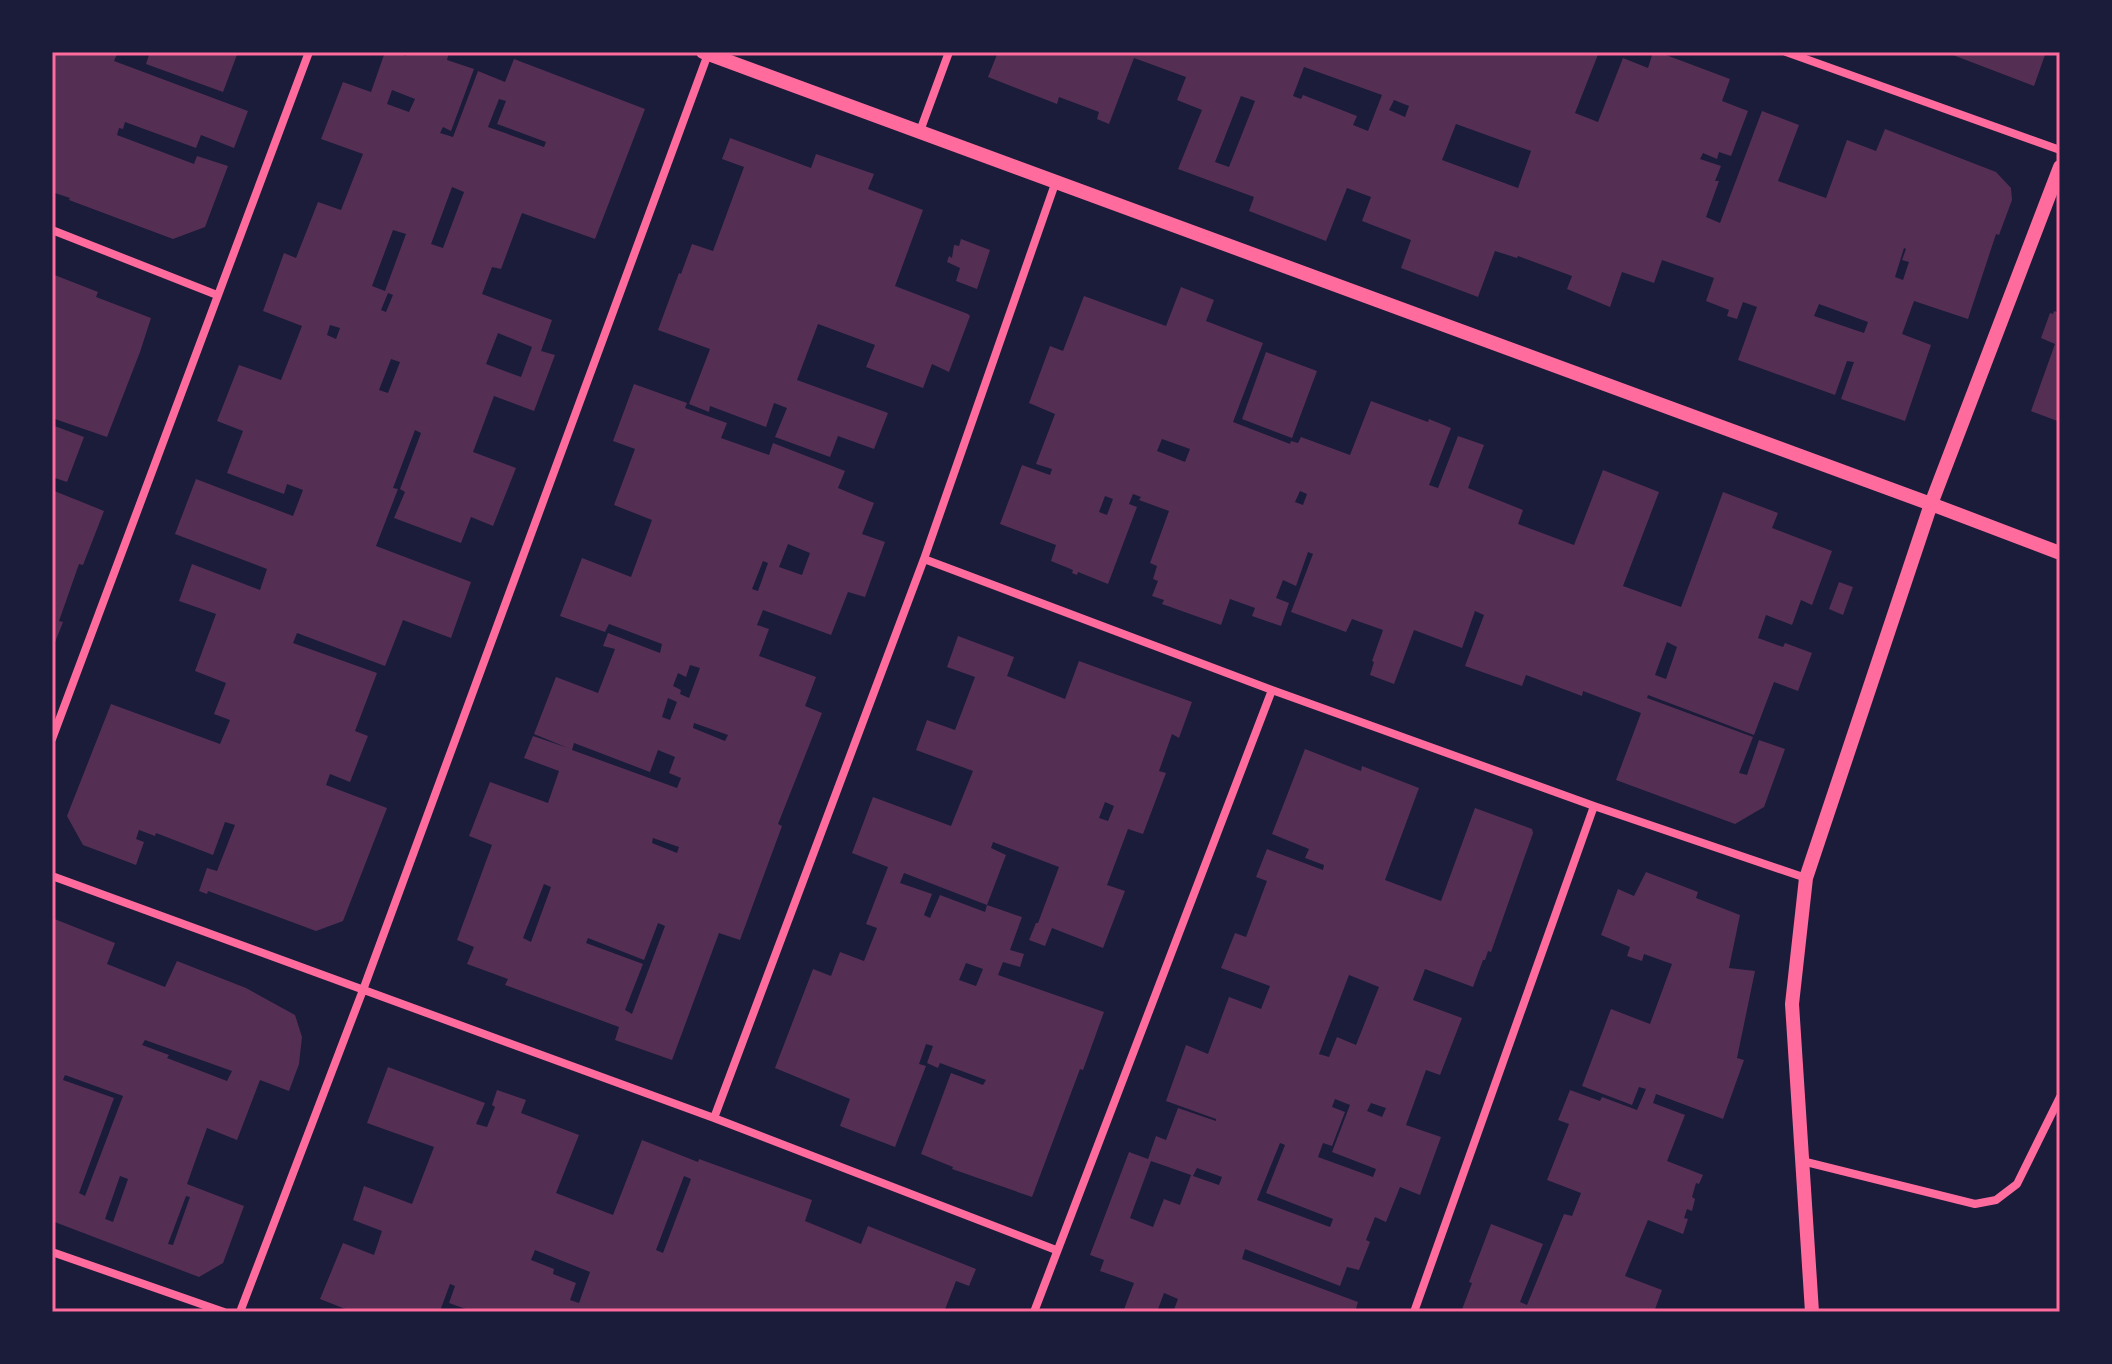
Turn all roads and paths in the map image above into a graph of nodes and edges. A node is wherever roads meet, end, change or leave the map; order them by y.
1 (309, 52) edge
2 (949, 52) edge
3 (1786, 52) edge
4 (706, 53) edge
5 (920, 131) junction
6 (2060, 150) edge
7 (2060, 167) edge
8 (1056, 181) junction
9 (52, 230) edge
10 (217, 295) junction
11 (1931, 504) junction
12 (2060, 553) edge
13 (924, 559) junction
14 (1272, 690) junction
15 (52, 739) edge
16 (1594, 806) junction
17 (52, 876) edge
18 (1806, 878) junction
19 (363, 990) junction
20 (2060, 1097) edge
21 (714, 1118) junction
22 (1802, 1161) junction
23 (1056, 1250) junction
24 (52, 1252) edge
25 (224, 1312) edge
26 (240, 1312) edge
27 (1034, 1312) edge
28 (1414, 1312) edge
29 (1812, 1312) edge

1 - 10 street
2 - 5 street
3 - 6 street
4 - 5 street
4 - 19 street
5 - 8 street
7 - 11 street
8 - 11 street
8 - 13 street
9 - 10 street
10 - 15 street
11 - 12 street
11 - 18 street
13 - 14 street
13 - 21 street
14 - 16 street
14 - 23 street
16 - 18 street
16 - 28 street
17 - 19 street
18 - 22 street
19 - 21 street
19 - 26 street
20 - 22 street
21 - 23 street
22 - 29 street
23 - 27 street
24 - 25 street

